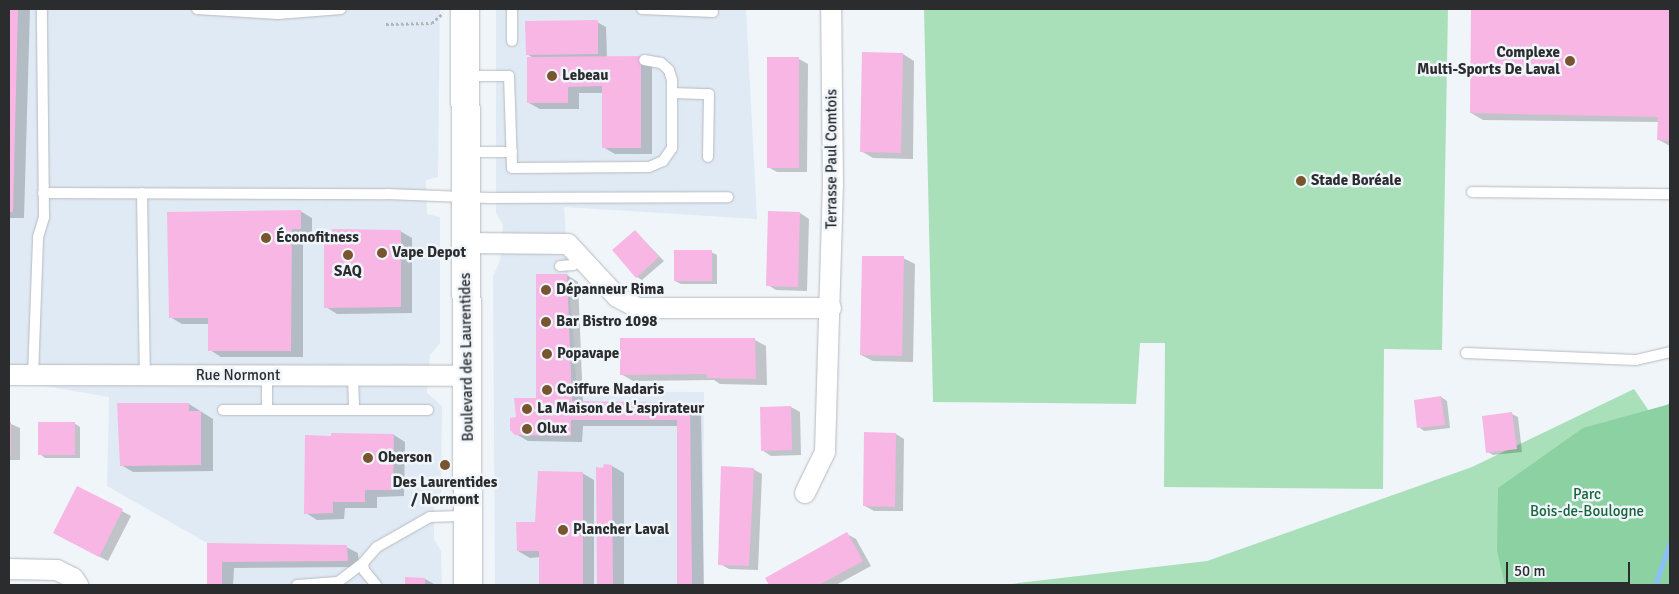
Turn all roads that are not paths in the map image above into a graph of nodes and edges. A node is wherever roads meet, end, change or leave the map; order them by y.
1 (42, 9) edge
2 (197, 9) edge
3 (341, 9) edge
4 (512, 9) edge
5 (642, 9) edge
6 (831, 9) edge
7 (454, 11) edge
8 (713, 12) dead end
9 (512, 41) dead end
10 (644, 60) dead end
11 (466, 76) junction
12 (673, 93) junction
13 (466, 152) junction
14 (512, 152) junction
15 (708, 157) dead end
16 (1472, 192) dead end
17 (43, 193) junction
18 (142, 193) junction
19 (1670, 194) edge
20 (466, 197) junction
21 (728, 197) dead end
22 (466, 243) junction
23 (583, 257) junction
24 (560, 266) dead end
25 (831, 308) junction
26 (1670, 352) edge
27 (1466, 353) dead end
28 (9, 376) edge
29 (33, 376) junction
30 (145, 376) junction
31 (267, 376) junction
32 (353, 376) junction
33 (468, 376) junction
34 (223, 410) dead end
35 (267, 410) junction
36 (354, 410) junction
37 (428, 410) dead end
38 (805, 492) dead end
39 (468, 516) junction
40 (363, 563) junction
41 (9, 569) edge
42 (78, 585) edge
43 (297, 585) edge
44 (376, 585) edge
45 (468, 585) edge

1 - 17 lane
2 - 3 lane
4 - 9 lane
5 - 8 lane
6 - 25 street, Terrasse Paul Comtois
7 - 11 main road, Boulevard des Laurentides
10 - 12 lane
11 - 13 main road, Boulevard des Laurentides
11 - 14 lane
12 - 14 lane
12 - 15 lane
13 - 14 lane
13 - 20 main road, Boulevard des Laurentides
16 - 19 lane
17 - 18 lane
17 - 29 lane
18 - 20 lane
18 - 30 lane
20 - 21 lane
20 - 22 main road, Boulevard des Laurentides
22 - 23 street
22 - 33 main road, Boulevard des Laurentides
23 - 24 lane
23 - 25 street
25 - 38 street, Terrasse Paul Comtois
26 - 27 lane
28 - 29 street, Rue Normont
29 - 30 street, Rue Normont
30 - 31 street, Rue Normont
31 - 32 street, Rue Normont
31 - 35 lane
32 - 33 street, Rue Normont
32 - 36 lane
33 - 39 main road, Boulevard des Laurentides
34 - 35 lane
35 - 36 lane
36 - 37 lane
39 - 40 lane
39 - 45 main road, Boulevard des Laurentides
40 - 43 lane
40 - 44 lane
41 - 42 street

